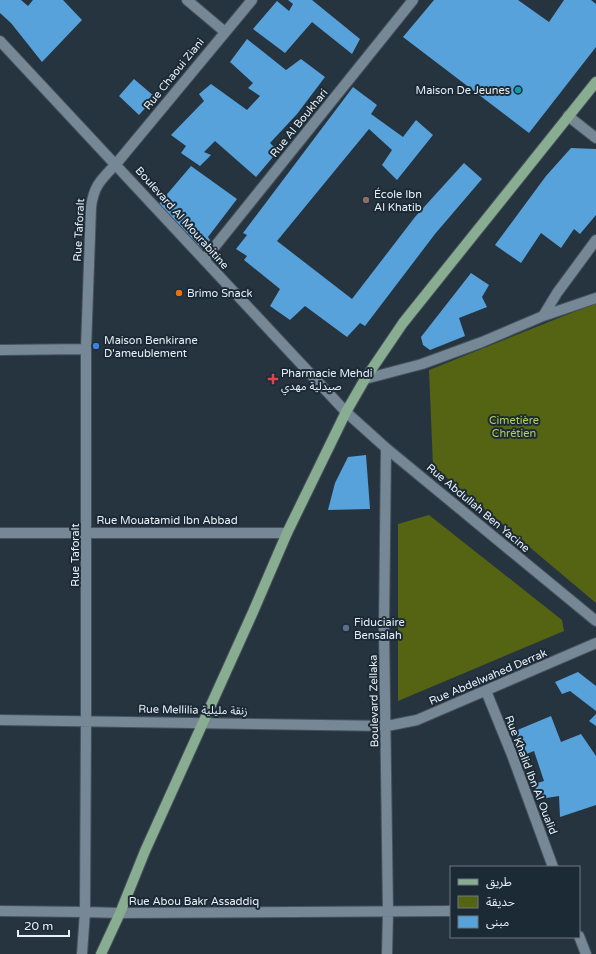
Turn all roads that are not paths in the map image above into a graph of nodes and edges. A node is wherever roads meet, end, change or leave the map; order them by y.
1 (187, 0) edge
2 (252, 0) edge
3 (413, 0) edge
4 (225, 32) junction
5 (0, 41) edge
6 (596, 82) edge
7 (568, 116) junction
8 (596, 138) edge
9 (116, 164) junction
10 (596, 240) edge
11 (204, 260) junction
12 (596, 298) edge
13 (543, 316) junction
14 (86, 349) junction
15 (0, 350) edge
16 (365, 379) junction
17 (346, 412) junction
18 (386, 448) junction
19 (87, 532) junction
20 (0, 533) edge
21 (287, 533) junction
22 (596, 621) edge
23 (596, 643) edge
24 (486, 691) junction
25 (0, 720) edge
26 (86, 721) junction
27 (202, 722) junction
28 (387, 726) junction
29 (553, 866) edge
30 (0, 911) edge
31 (450, 911) edge
32 (85, 912) junction
33 (388, 912) junction
34 (120, 914) junction
35 (580, 938) edge
36 (82, 954) edge
37 (101, 954) edge
38 (387, 954) edge
39 (586, 954) edge

1 - 4 street
2 - 4 street, Rue Chaoui Ziani
3 - 11 street, Rue Al Boukhari
4 - 9 street, Rue Chaoui Ziani
5 - 9 street, Boulevard Al Mourabitine
6 - 7 main road
7 - 8 street
7 - 16 main road
9 - 11 street, Boulevard Al Mourabitine
9 - 14 street, Rue Taforalt
10 - 13 street
11 - 17 street, Boulevard Al Mourabitine
12 - 13 street
13 - 16 street
14 - 15 street
14 - 19 street, Rue Taforalt
16 - 17 main road
17 - 18 street, Rue Abdullah Ben Yacine
17 - 21 main road
18 - 22 street, Rue Abdullah Ben Yacine
18 - 28 street, Boulevard Zellaka
19 - 20 street, Rue Mouatamid Ibn Abbad
19 - 21 street, Rue Mouatamid Ibn Abbad
19 - 26 street, Rue Taforalt
21 - 27 main road
23 - 24 street, Rue Abdelwahed Derrak
24 - 28 street, Rue Abdelwahed Derrak
24 - 29 street, Rue Khalid Ibn Al Oualid
25 - 26 street, Rue Mellilia زنقة مليلية
26 - 27 street, Rue Mellilia زنقة مليلية
26 - 32 street, Rue Taforalt
27 - 28 street, Rue Mellilia زنقة مليلية
27 - 34 main road
28 - 33 street, Boulevard Zellaka
30 - 32 street, Rue Abou Bakr Assaddiq
31 - 33 street, Rue Abou Bakr Assaddiq
32 - 34 street, Rue Abou Bakr Assaddiq
32 - 36 street, Rue Taforalt
33 - 34 street, Rue Abou Bakr Assaddiq
33 - 38 street, Boulevard Zellaka
34 - 37 main road
35 - 39 street

